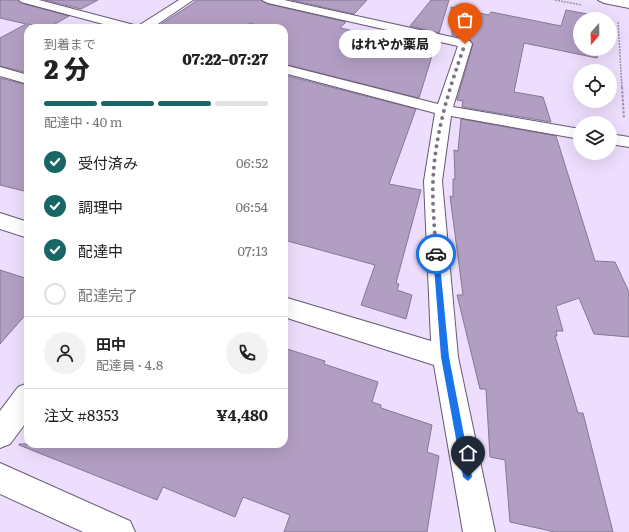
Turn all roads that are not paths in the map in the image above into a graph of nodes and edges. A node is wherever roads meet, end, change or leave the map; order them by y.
1 (25, 0) edge
2 (186, 0) edge
3 (268, 0) edge
4 (604, 0) edge
5 (629, 4) edge
6 (118, 24) edge
7 (149, 24) edge
8 (288, 70) edge
9 (0, 71) edge
10 (24, 79) edge
11 (444, 110) junction
12 (573, 133) edge
13 (0, 221) edge
14 (24, 229) edge
15 (288, 309) edge
16 (445, 357) junction
17 (24, 402) edge
18 (0, 434) edge
19 (0, 478) edge
20 (119, 532) edge
21 (479, 532) edge

1 - 6 street
2 - 7 street
3 - 11 street
4 - 5 street
8 - 11 street
9 - 10 street
11 - 12 street
11 - 16 street
13 - 14 street
15 - 16 street
16 - 21 street
17 - 18 street
19 - 20 street

